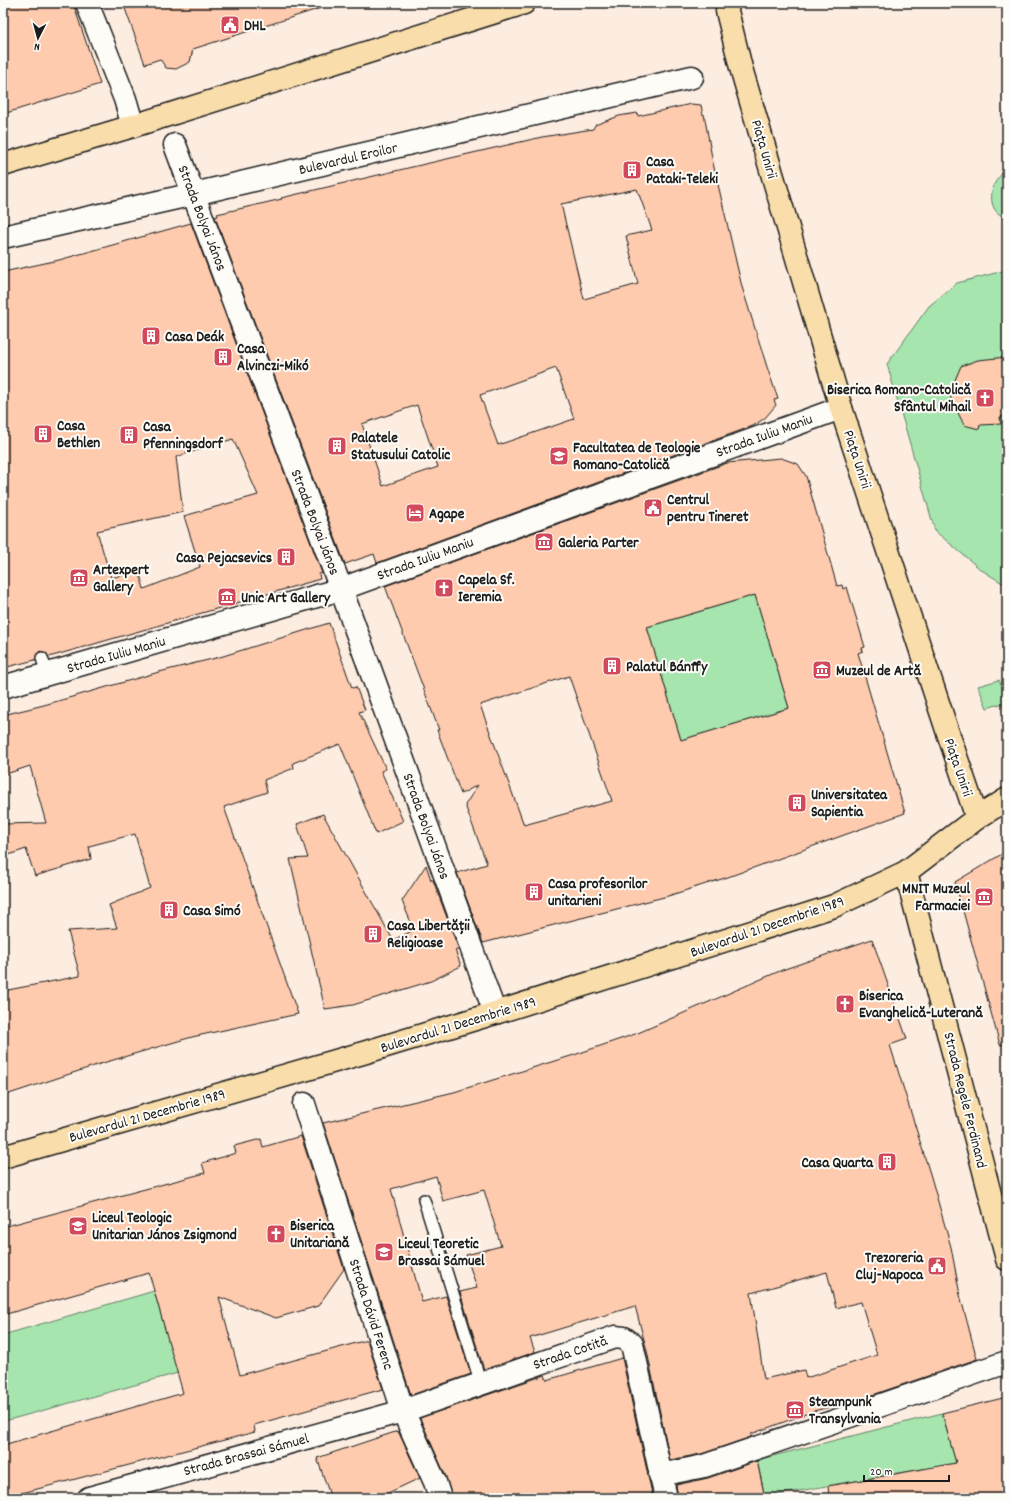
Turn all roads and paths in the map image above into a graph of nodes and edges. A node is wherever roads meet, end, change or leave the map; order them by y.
1 (87, 3) edge
2 (524, 3) edge
3 (728, 3) edge
4 (692, 76) dead end
5 (133, 126) junction
6 (175, 145) dead end
7 (3, 165) edge
8 (194, 194) junction
9 (3, 237) edge
10 (841, 408) junction
11 (341, 589) junction
12 (3, 687) edge
13 (1007, 799) edge
14 (977, 818) junction
15 (906, 872) junction
16 (495, 1013) junction
17 (304, 1104) dead end
18 (3, 1157) edge
19 (424, 1200) dead end
20 (1007, 1259) edge
21 (1007, 1362) edge
22 (481, 1384) junction
23 (403, 1411) junction
24 (660, 1475) junction
25 (89, 1498) edge
26 (440, 1498) edge
27 (666, 1498) edge

1 - 5 street
2 - 5 main road
3 - 10 main road, Piața Unirii
4 - 8 street, Bulevardul Eroilor
5 - 7 main road
6 - 8 street, Strada Bolyai János
8 - 9 street, Bulevardul Eroilor
8 - 11 street, Strada Bolyai János
10 - 11 street, Strada Iuliu Maniu
10 - 14 main road, Piața Unirii
11 - 12 street, Strada Iuliu Maniu
11 - 16 street, Strada Bolyai János
13 - 14 main road, Piața Unirii
14 - 15 main road, Piața Unirii
15 - 16 main road, Bulevardul 21 Decembrie 1989
15 - 20 main road, Strada Regele Ferdinand
16 - 18 main road, Bulevardul 21 Decembrie 1989
17 - 23 street, Strada Dávid Ferenc
19 - 22 lane
21 - 24 street
22 - 23 street, Strada Cotită
22 - 24 street, Strada Cotită
23 - 25 street, Strada Brassai Sámuel
23 - 26 street, Strada Dávid Ferenc
24 - 27 street, Strada Cotită

